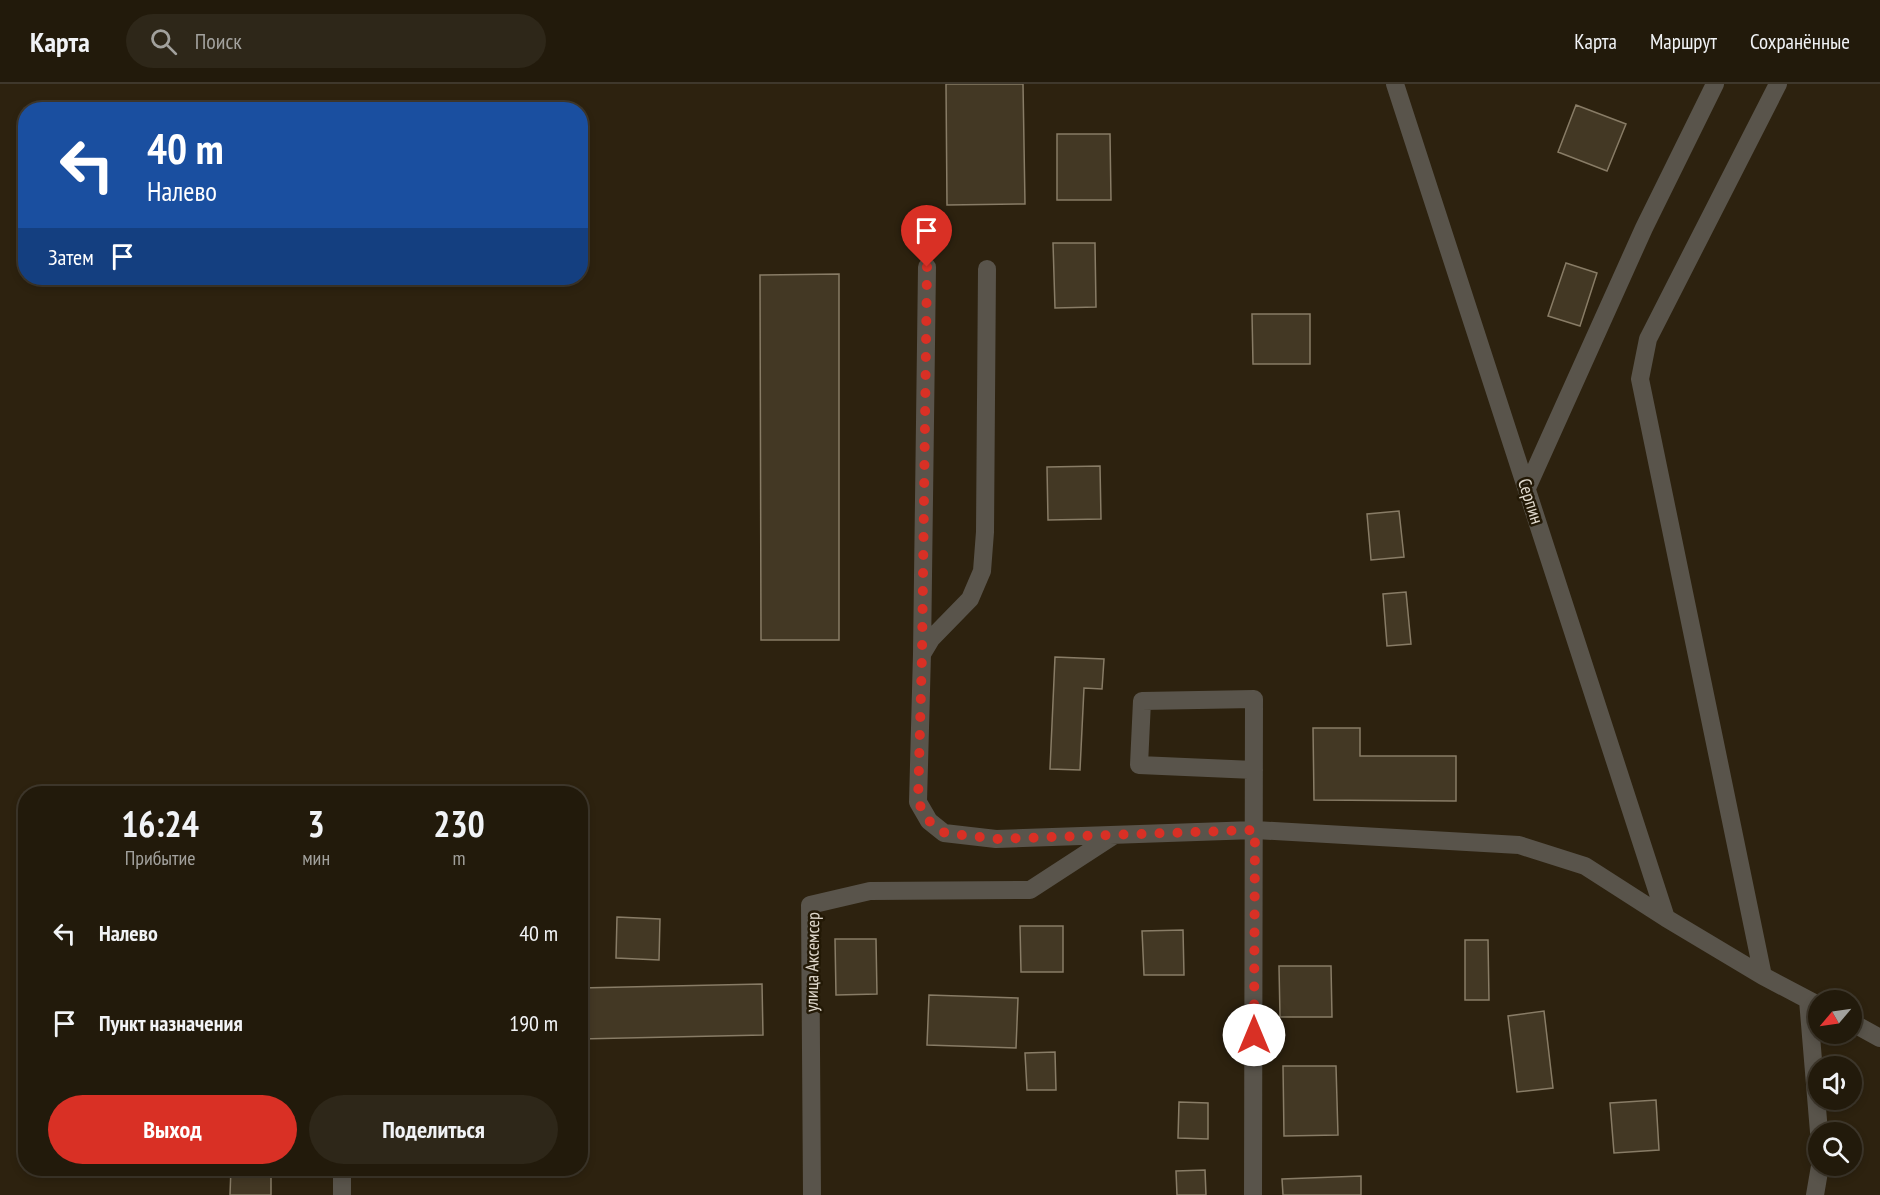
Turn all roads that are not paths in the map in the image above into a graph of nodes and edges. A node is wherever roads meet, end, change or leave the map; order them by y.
1 (1395, 84) edge
2 (1715, 84) edge
3 (1778, 84) edge
4 (927, 267) dead end
5 (987, 269) dead end
6 (1527, 488) junction
7 (922, 654) junction
8 (1254, 770) junction
9 (1255, 830) junction
10 (1115, 835) junction
11 (1666, 918) junction
12 (1763, 976) junction
13 (1808, 999) edge
14 (1862, 1028) edge
15 (1880, 1038) edge
16 (1815, 1044) edge
17 (1819, 1122) edge
18 (342, 1176) edge
19 (1818, 1176) edge
20 (342, 1195) edge
21 (812, 1195) edge
22 (1253, 1195) edge
23 (1815, 1195) edge

1 - 6 street, Серпин
2 - 6 street
3 - 12 street
4 - 7 street
5 - 7 street
6 - 11 street, Серпин
7 - 10 street
8 - 8 street
8 - 9 street
9 - 10 street
9 - 11 street
9 - 22 street
10 - 21 street, улица Аксемсер
11 - 12 street
12 - 13 street
14 - 15 street
16 - 17 street
18 - 20 street
19 - 23 street

